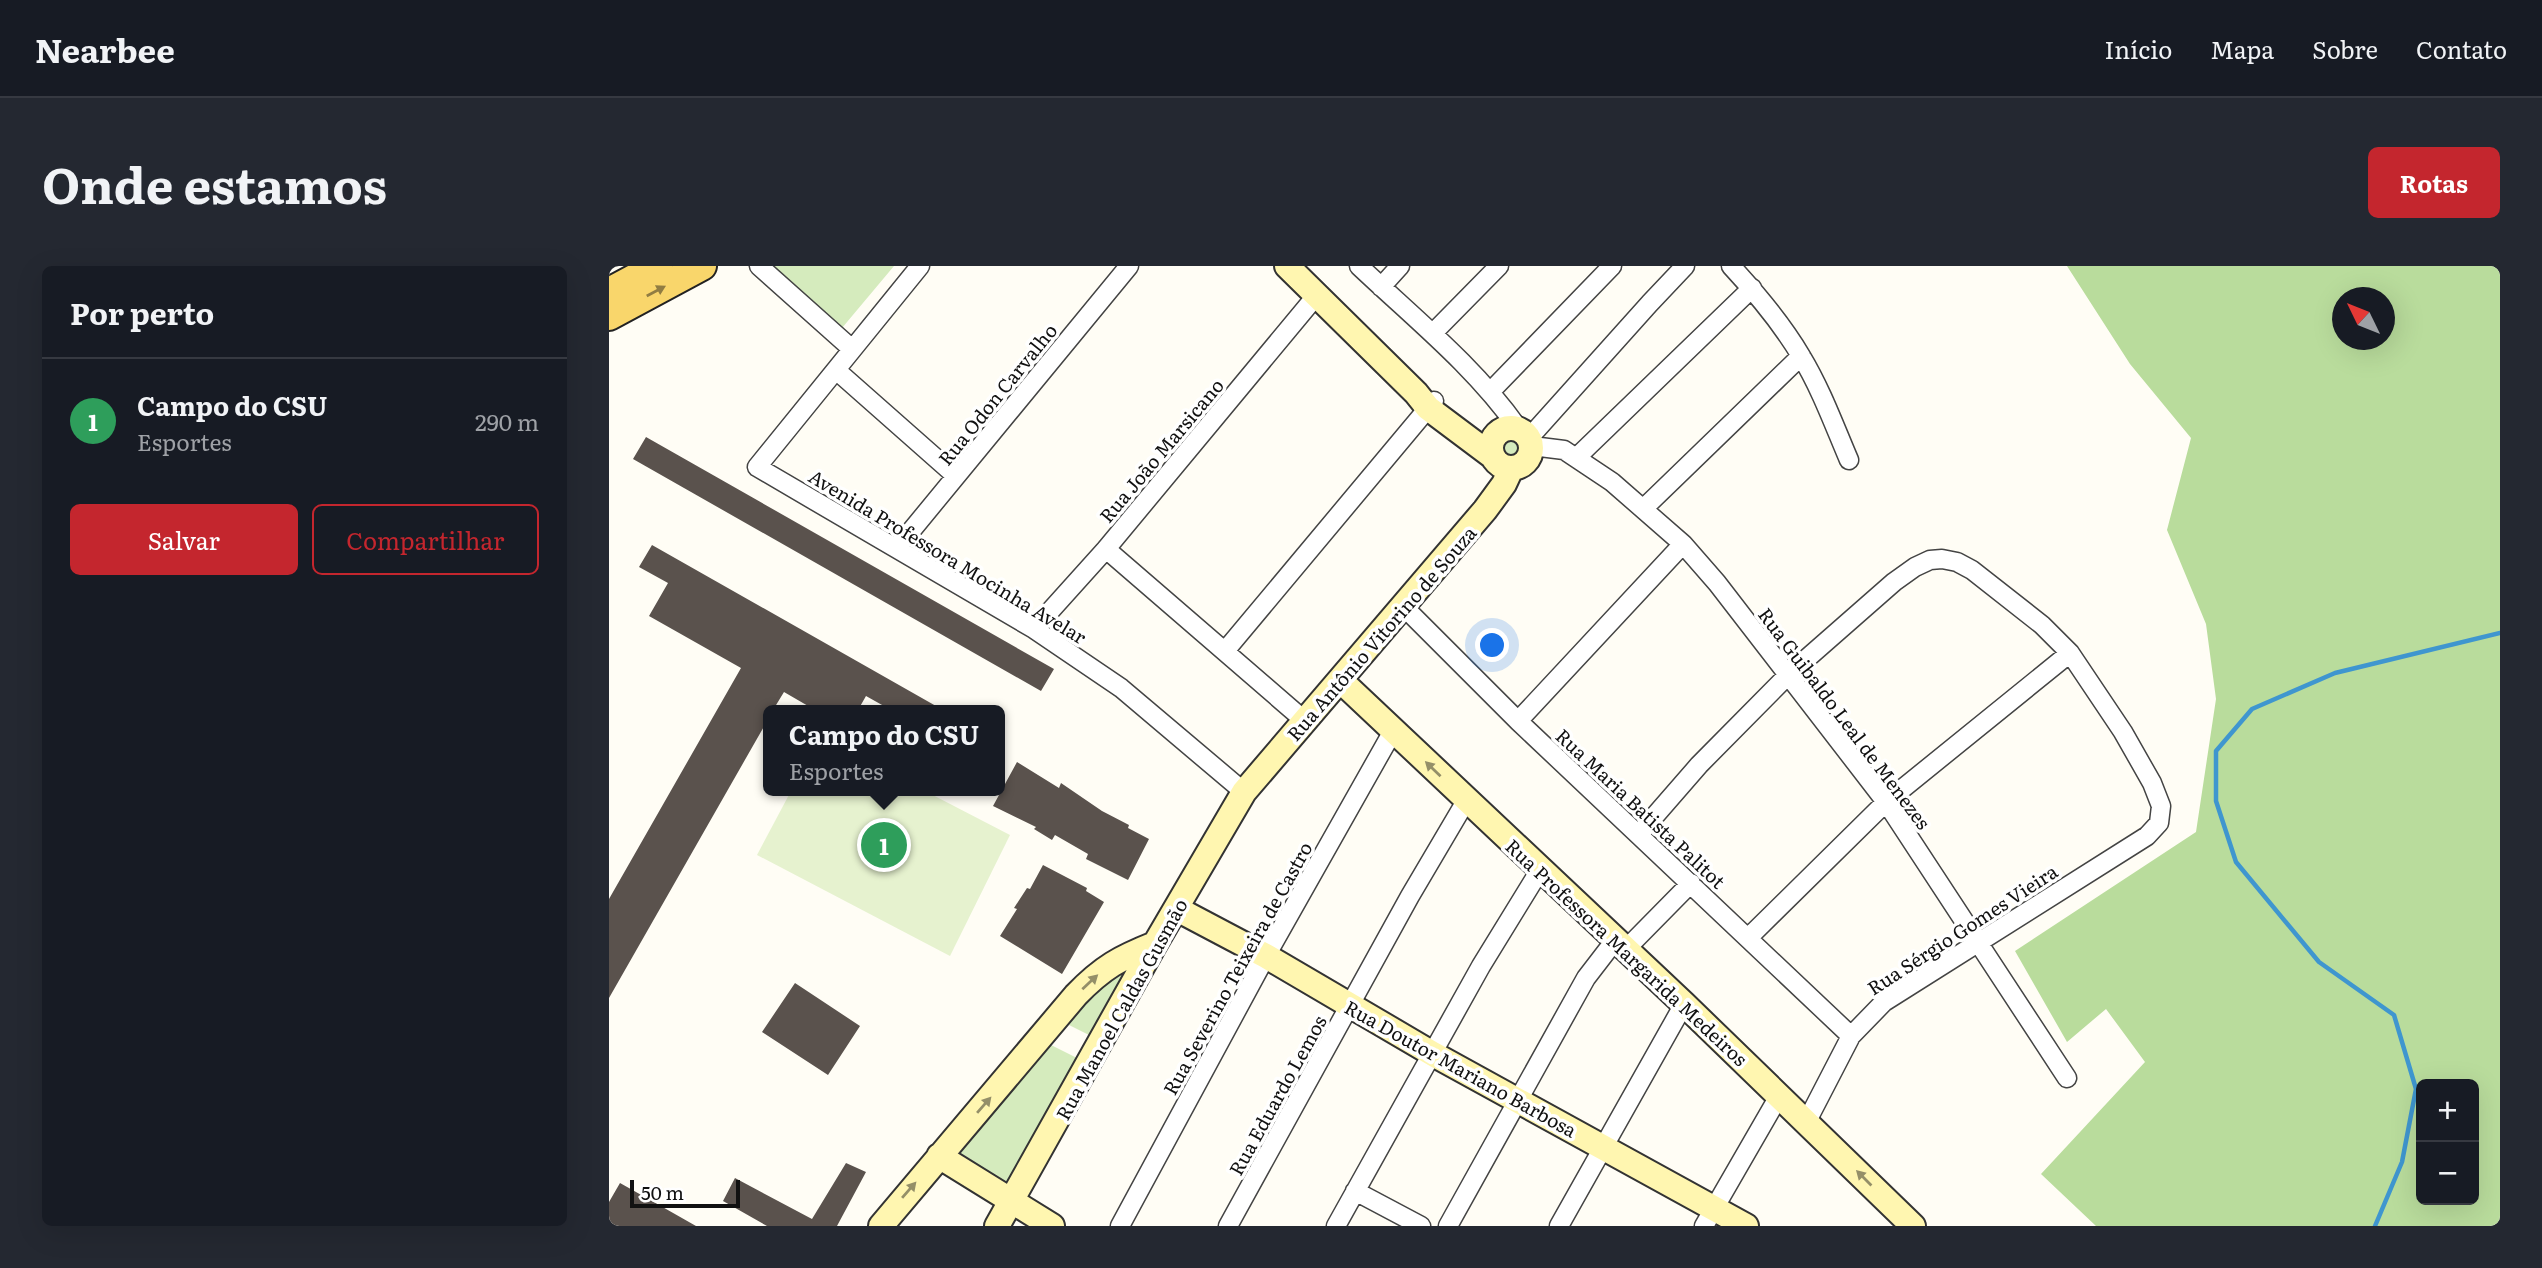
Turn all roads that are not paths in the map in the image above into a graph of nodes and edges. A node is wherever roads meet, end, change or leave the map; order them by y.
1 (658, 266) edge
2 (702, 266) edge
3 (759, 266) edge
4 (920, 266) edge
5 (1129, 266) edge
6 (1287, 266) edge
7 (1359, 266) edge
8 (1400, 266) edge
9 (1499, 266) edge
10 (1612, 266) edge
11 (1685, 266) edge
12 (1731, 266) edge
13 (1381, 287) junction
14 (1752, 288) junction
15 (609, 292) edge
16 (1316, 296) junction
17 (609, 317) edge
18 (1433, 333) junction
19 (852, 349) junction
20 (1801, 356) junction
21 (836, 370) junction
22 (1491, 391) junction
23 (1426, 400) junction
24 (1520, 436) junction
25 (1577, 457) junction
26 (1849, 460) dead end
27 (1501, 463) junction
28 (956, 476) junction
29 (1644, 508) junction
30 (1683, 544) junction
31 (897, 548) junction
32 (1106, 549) junction
33 (1404, 607) junction
34 (1034, 629) junction
35 (1225, 651) junction
36 (2070, 653) junction
37 (1788, 675) junction
38 (1340, 680) junction
39 (1305, 721) junction
40 (1518, 721) junction
41 (1393, 731) junction
42 (1244, 792) junction
43 (1466, 801) junction
44 (1886, 802) junction
45 (1639, 834) junction
46 (1540, 870) junction
47 (1691, 883) junction
48 (1177, 909) junction
49 (1748, 938) junction
50 (1979, 942) junction
51 (1155, 944) junction
52 (1621, 944) junction
53 (1266, 956) junction
54 (1684, 1004) junction
55 (1350, 1007) junction
56 (1851, 1036) junction
57 (1433, 1054) junction
58 (2067, 1078) dead end
59 (1779, 1096) junction
60 (1519, 1102) junction
61 (1807, 1121) junction
62 (1604, 1148) junction
63 (939, 1156) junction
64 (1355, 1191) junction
65 (1011, 1202) junction
66 (1709, 1217) edge
67 (881, 1226) edge
68 (997, 1226) edge
69 (1052, 1226) edge
70 (1120, 1226) edge
71 (1228, 1226) edge
72 (1336, 1226) edge
73 (1421, 1226) edge
74 (1448, 1226) edge
75 (1559, 1226) edge
76 (1746, 1226) edge
77 (1913, 1226) edge

1 - 15 main road
17 -> 2 main road
3 - 19 street
4 - 19 street
5 - 28 street, Rua Odon Carvalho
6 - 16 main road
7 - 13 street
8 - 13 street
9 - 18 street
10 - 22 street
11 - 24 street
12 - 14 street
13 - 18 street
14 - 20 street
14 - 25 street
16 - 23 main road
16 - 32 street, Rua João Marsicano
18 - 22 street
19 - 21 street
20 - 26 street
20 - 29 street
21 - 28 street
21 - 31 street, Avenida Professora Mocinha Avelar
22 - 24 street
23 - 24 main road
23 - 27 main road
23 - 35 street
24 - 25 street, Rua Guibaldo Leal de Menezes
24 - 27 main road
24 - 27 main road
25 - 29 street, Rua Guibaldo Leal de Menezes
27 - 33 main road, Rua Antônio Vitorino de Souza
28 - 31 street, Rua Odon Carvalho
29 - 30 street, Rua Guibaldo Leal de Menezes
30 - 37 street, Rua Guibaldo Leal de Menezes
30 - 40 street
31 - 34 street, Avenida Professora Mocinha Avelar
32 - 34 street, Rua João Marsicano
32 - 35 street
33 - 38 main road, Rua Antônio Vitorino de Souza
33 - 40 street, Rua Maria Batista Palitot
34 - 42 street, Avenida Professora Mocinha Avelar
35 - 39 street
36 - 37 street
36 - 44 street
36 - 50 street, Rua Sérgio Gomes Vieira
37 - 44 street, Rua Guibaldo Leal de Menezes
37 - 45 street
38 - 39 main road, Rua Antônio Vitorino de Souza
38 - 41 main road, Rua Professora Margarida Medeiros
39 - 42 main road, Rua Antônio Vitorino de Souza
40 - 45 street, Rua Maria Batista Palitot
43 -> 41 main road, Rua Professora Margarida Medeiros
41 - 53 street, Rua Severino Teixeira de Castro
42 - 48 main road, Rua Manoel Caldas Gusmão
43 - 46 main road, Rua Professora Margarida Medeiros
43 - 55 street, Rua Eduardo Lemos
44 - 49 street
44 - 50 street, Rua Guibaldo Leal de Menezes
45 - 47 street, Rua Maria Batista Palitot
46 - 52 main road, Rua Professora Margarida Medeiros
46 - 57 street
47 - 49 street, Rua Maria Batista Palitot
47 - 52 street
48 - 51 main road, Rua Manoel Caldas Gusmão
48 - 53 main road, Rua Doutor Mariano Barbosa
49 - 56 street, Rua Maria Batista Palitot
50 - 56 street, Rua Sérgio Gomes Vieira
50 - 58 street, Rua Guibaldo Leal de Menezes
63 -> 51 main road
51 - 65 main road, Rua Manoel Caldas Gusmão
52 - 54 main road, Rua Professora Margarida Medeiros
52 - 60 street
53 - 55 main road, Rua Doutor Mariano Barbosa
53 - 70 street, Rua Severino Teixeira de Castro
54 - 59 main road, Rua Professora Margarida Medeiros
54 - 62 street
55 - 57 main road, Rua Doutor Mariano Barbosa
55 - 71 street, Rua Eduardo Lemos
56 - 61 street, Rua Sérgio Gomes Vieira
57 - 60 main road, Rua Doutor Mariano Barbosa
57 - 64 street
59 - 61 main road, Rua Professora Margarida Medeiros
59 - 66 street
60 - 62 main road, Rua Doutor Mariano Barbosa
60 - 74 street
77 -> 61 main road, Rua Professora Margarida Medeiros
62 - 66 main road, Rua Doutor Mariano Barbosa
62 - 75 street
63 - 65 main road
67 -> 63 main road
64 - 72 street
64 - 73 street
65 - 68 main road, Rua Manoel Caldas Gusmão
65 - 69 main road
66 - 76 main road, Rua Doutor Mariano Barbosa

